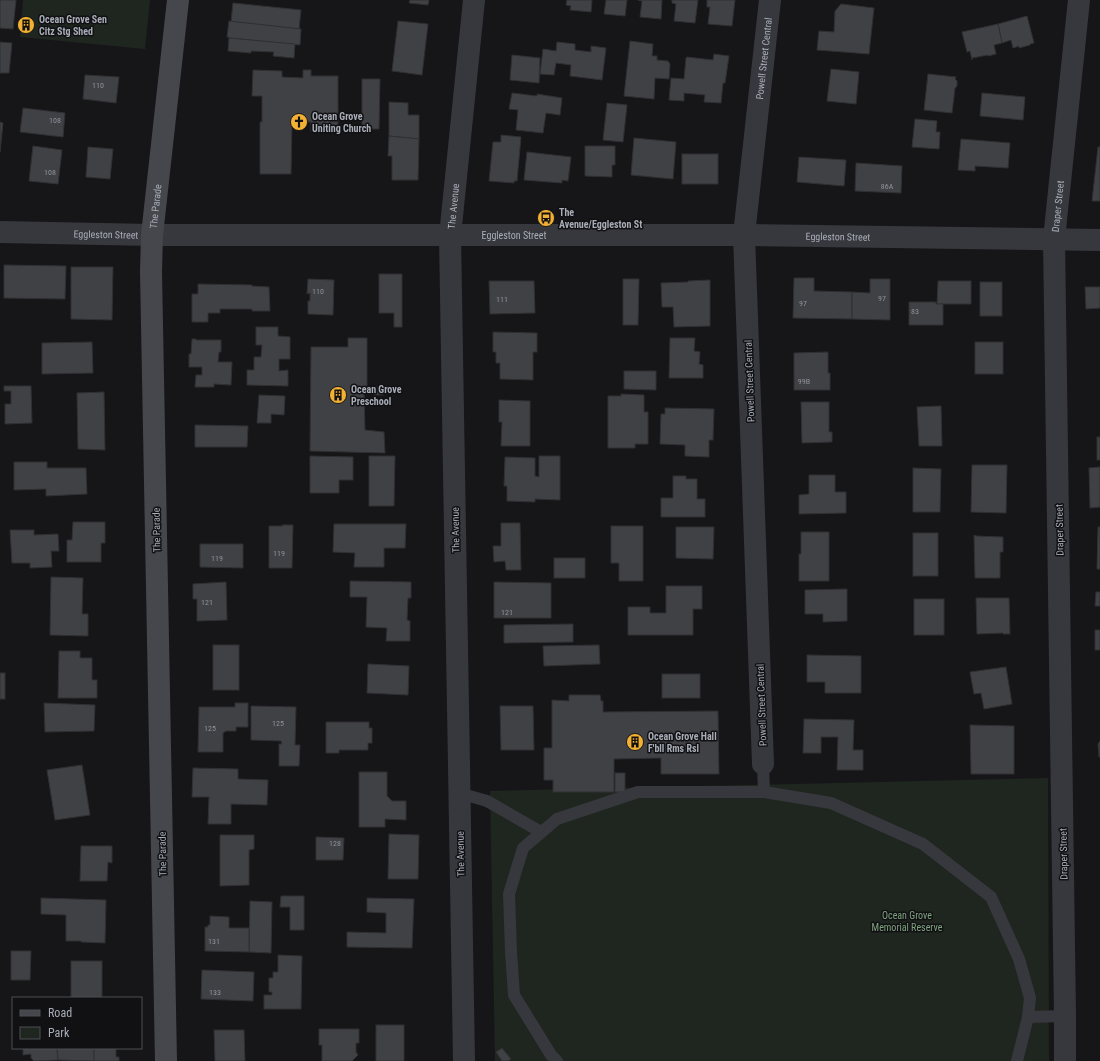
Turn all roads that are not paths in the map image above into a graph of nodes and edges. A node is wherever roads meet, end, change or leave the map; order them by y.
1 (178, 0) edge
2 (474, 0) edge
3 (770, 0) edge
4 (1079, 0) edge
5 (0, 232) edge
6 (152, 235) junction
7 (744, 235) junction
8 (450, 236) junction
9 (1054, 239) junction
10 (1100, 240) edge
11 (763, 764) joint
12 (764, 792) junction
13 (459, 793) junction
14 (541, 832) junction
15 (1066, 1016) junction
16 (1028, 1017) junction
17 (166, 1061) edge
18 (464, 1061) edge
19 (557, 1061) edge
20 (1017, 1061) edge
21 (1065, 1061) edge

1 - 6 main road, The Parade
2 - 8 street, The Avenue
3 - 7 street, Powell Street Central
4 - 9 street, Draper Street
5 - 6 street, Eggleston Street
6 - 8 street, Eggleston Street
6 - 17 main road, The Parade
7 - 8 street, Eggleston Street
7 - 9 street, Eggleston Street
7 - 11 street, Powell Street Central
8 - 13 street, The Avenue
9 - 10 street, Eggleston Street
9 - 15 street, Draper Street
11 - 12 lane
12 - 14 lane
12 - 16 lane
13 - 14 lane
13 - 18 street, The Avenue
14 - 19 lane
15 - 16 lane
15 - 21 street, Draper Street
16 - 20 lane

